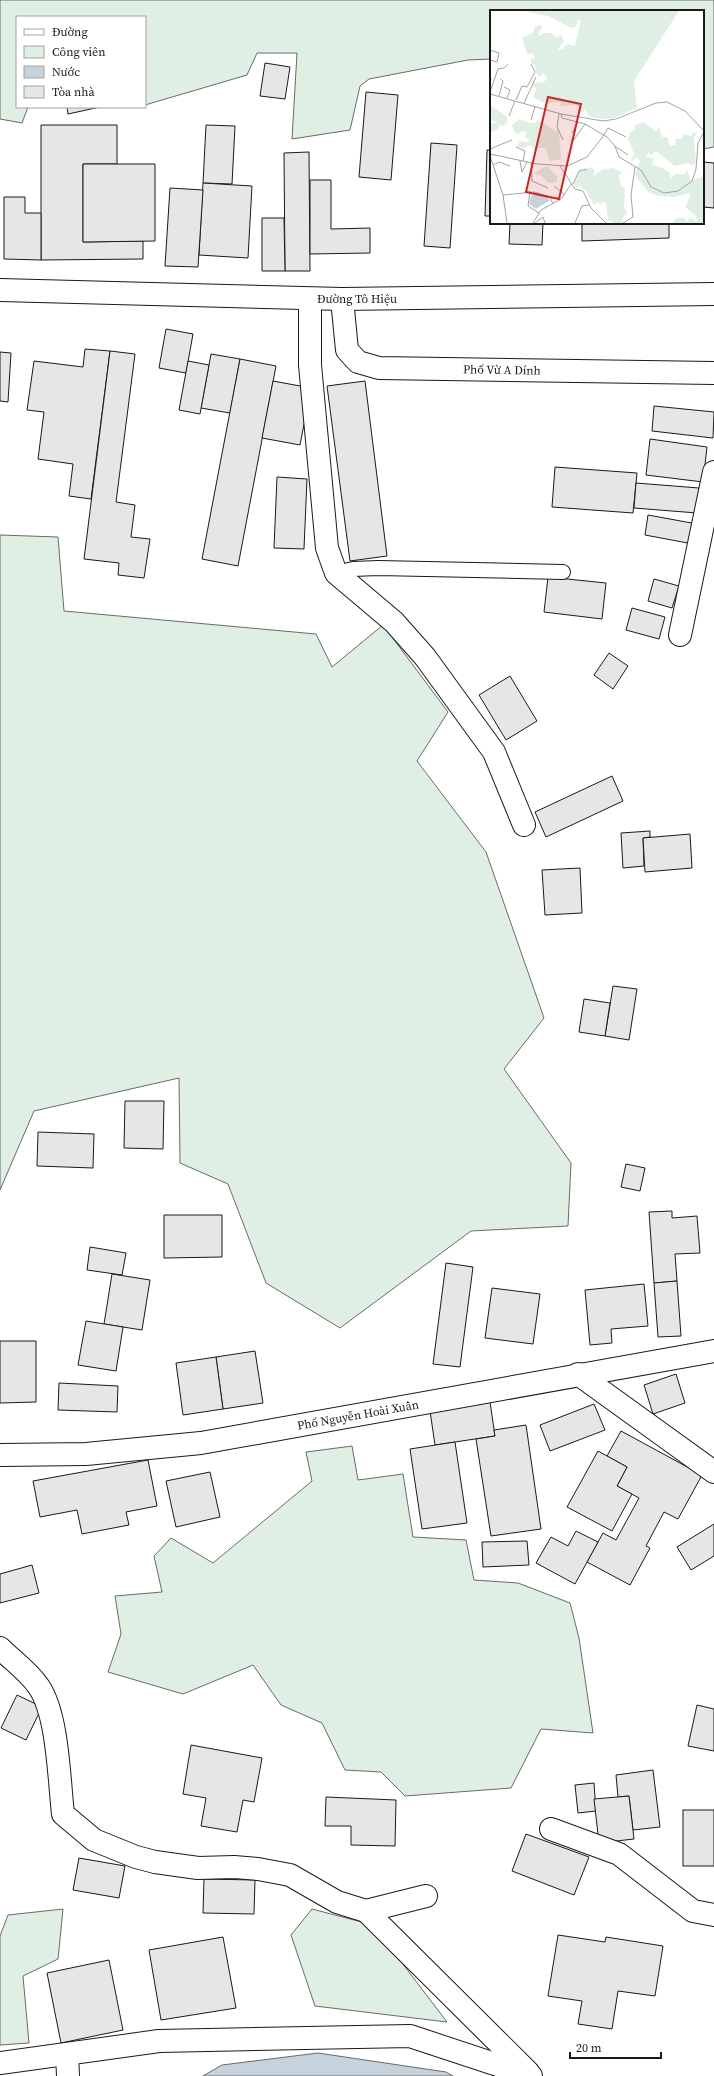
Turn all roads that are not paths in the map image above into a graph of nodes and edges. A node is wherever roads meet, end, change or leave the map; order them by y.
1 (0, 290) edge
2 (714, 294) edge
3 (310, 299) junction
4 (342, 299) junction
5 (714, 373) edge
6 (714, 472) edge
7 (563, 572) dead end
8 (336, 573) junction
9 (680, 635) dead end
10 (524, 825) dead end
11 (714, 1351) edge
12 (578, 1374) junction
13 (0, 1455) edge
14 (714, 1472) edge
15 (0, 1648) edge
16 (551, 1829) dead end
17 (426, 1896) dead end
18 (366, 1911) junction
19 (714, 1915) edge
20 (67, 2054) junction
21 (0, 2063) edge
22 (531, 2075) edge
23 (68, 2076) edge

1 - 3 main road, Đường Tô Hiệu
2 - 4 main road, Đường Tô Hiệu
3 - 4 main road, Đường Tô Hiệu
3 - 8 main road
4 - 5 main road, Phố Vừ A Dính
6 - 9 main road
7 - 8 lane
8 - 10 main road
11 - 12 main road, Phố Nguyễn Hoài Xuân
12 - 13 main road, Phố Nguyễn Hoài Xuân
12 - 14 main road
15 - 18 main road
16 - 19 main road
17 - 18 main road
18 - 22 main road
20 - 21 main road
20 - 22 main road
20 - 23 main road

